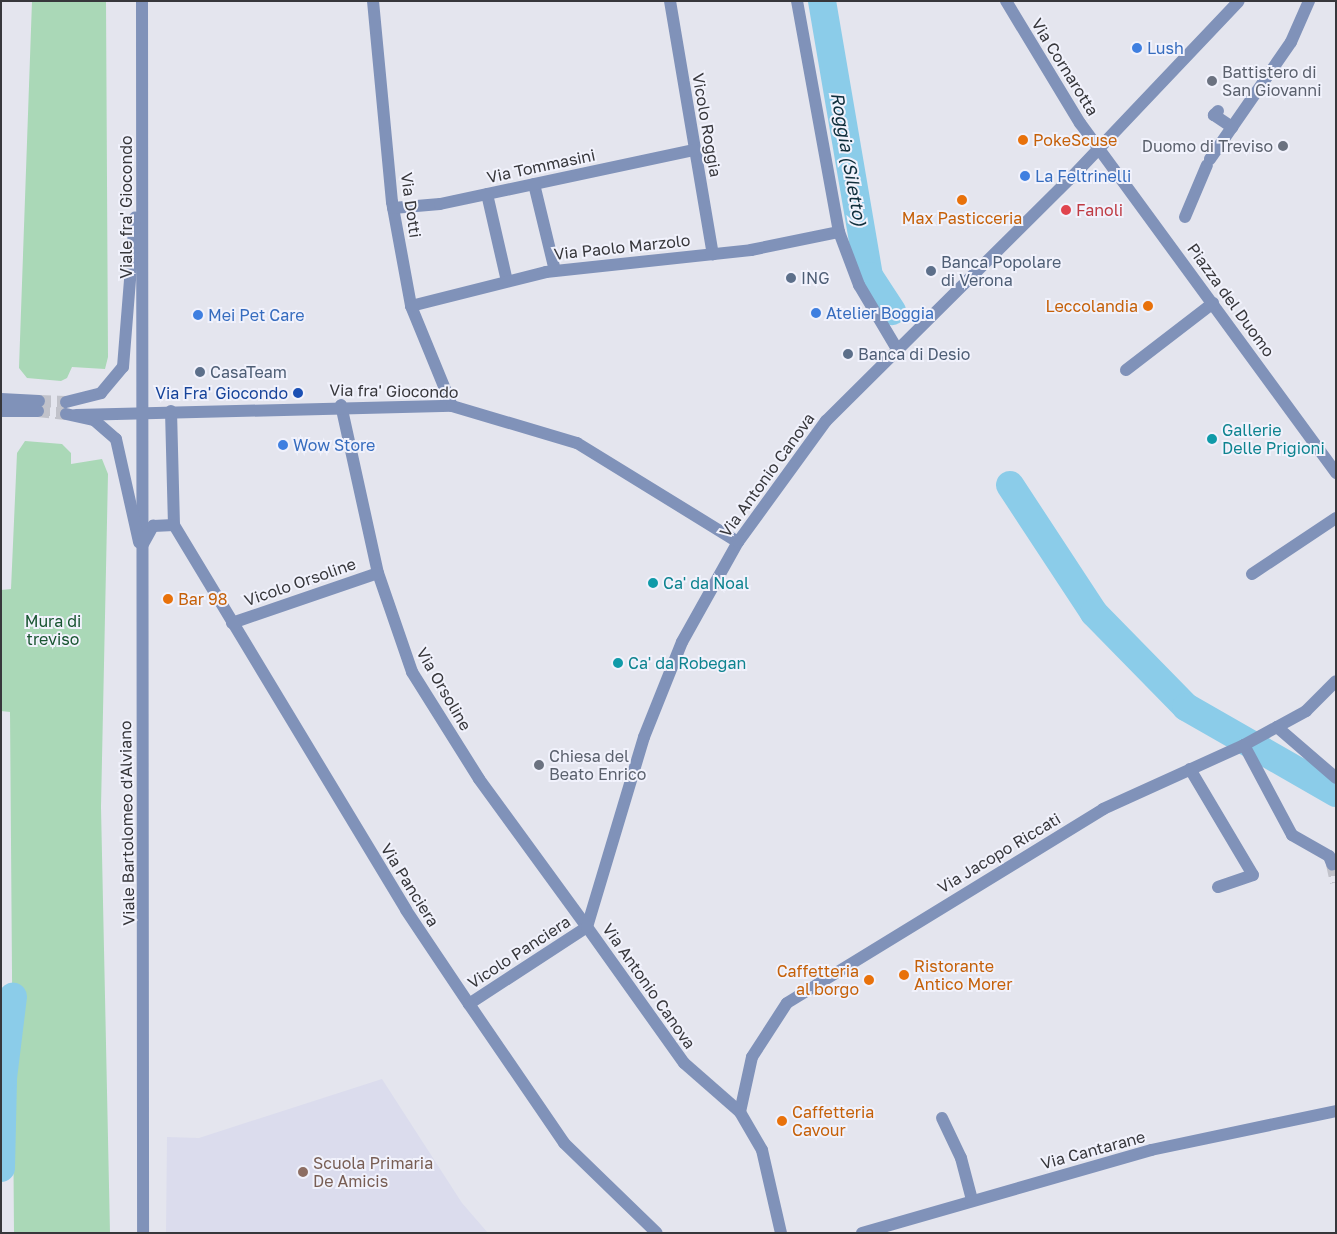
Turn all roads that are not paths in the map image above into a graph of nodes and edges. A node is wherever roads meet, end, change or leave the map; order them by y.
1 (142, 1) edge
2 (373, 1) edge
3 (670, 1) edge
4 (797, 1) edge
5 (1006, 1) edge
6 (1309, 1) edge
7 (1232, 4) edge
8 (1218, 111) dead end
9 (1232, 127) junction
10 (1100, 147) junction
11 (694, 150) junction
12 (141, 177) junction
13 (534, 184) junction
14 (487, 194) junction
15 (393, 208) junction
16 (1185, 217) dead end
17 (839, 232) junction
18 (713, 254) junction
19 (555, 271) junction
20 (507, 281) junction
21 (1213, 303) junction
22 (411, 306) junction
23 (897, 350) junction
24 (1126, 370) dead end
25 (1, 399) edge
26 (340, 405) junction
27 (452, 406) junction
28 (70, 410) junction
29 (1, 411) edge
30 (171, 411) junction
31 (143, 412) junction
32 (1336, 473) edge
33 (1336, 518) edge
34 (174, 525) junction
35 (738, 542) junction
36 (141, 549) junction
37 (378, 573) junction
38 (1252, 574) dead end
39 (232, 622) junction
40 (1336, 681) edge
41 (1278, 727) junction
42 (1244, 745) junction
43 (1190, 769) junction
44 (1336, 778) edge
45 (1332, 864) dead end
46 (1218, 887) dead end
47 (587, 927) junction
48 (469, 1004) junction
49 (1336, 1111) edge
50 (740, 1112) junction
51 (942, 1118) dead end
52 (972, 1200) junction
53 (143, 1233) edge
54 (657, 1233) edge
55 (781, 1233) edge
56 (862, 1233) edge

1 - 12 street, Viale fra' Giocondo
2 - 15 street, Via Dotti
3 - 11 street, Vicolo Roggia
4 - 17 street
5 - 10 street, Via Cornarotta
6 - 9 street
7 - 10 street, Via Antonio Canova
8 - 9 street
9 - 16 street
10 - 21 street, Piazza del Duomo
10 - 23 street, Via Antonio Canova
11 - 13 street, Via Tommasini
11 - 18 street, Vicolo Roggia
12 - 28 street
12 - 31 street, Viale fra' Giocondo
13 - 14 street, Via Tommasini
13 - 19 street
14 - 15 street, Via Tommasini
14 - 20 street
15 - 22 street, Via Dotti
17 - 18 street, Via Paolo Marzolo
17 - 23 street
18 - 19 street, Via Paolo Marzolo
19 - 20 street, Via Paolo Marzolo
20 - 22 street, Via Paolo Marzolo
21 - 24 street
21 - 32 street, Piazza del Duomo
22 - 27 street, Via Dotti
23 - 35 street, Via Antonio Canova
25 - 29 street
26 - 27 street, Via fra' Giocondo
26 - 30 street, Via fra' Giocondo
26 - 37 street, Via Orsoline
27 - 35 street, Via fra' Giocondo
28 - 31 street, Via fra' Giocondo
28 - 36 street
30 - 31 street, Via fra' Giocondo
30 - 34 street
31 - 36 street, Viale Bartolomeo d'Alviano
33 - 38 street
34 - 36 street
34 - 39 street, Via Panciera
35 - 47 street, Via Antonio Canova
36 - 53 street, Viale Bartolomeo d'Alviano
37 - 39 street, Vicolo Orsoline
37 - 47 street, Via Orsoline
39 - 48 street, Via Panciera
40 - 41 street, Via Jacopo Riccati
41 - 42 street, Via Jacopo Riccati
41 - 44 street
42 - 43 street, Via Jacopo Riccati
42 - 45 street
43 - 46 street
43 - 50 street, Via Jacopo Riccati
47 - 48 street, Vicolo Panciera
47 - 50 street, Via Antonio Canova
48 - 54 street, Via Panciera
49 - 52 street, Via Cantarane
50 - 55 street, Via Antonio Canova
51 - 52 street
52 - 56 street, Via Cantarane

